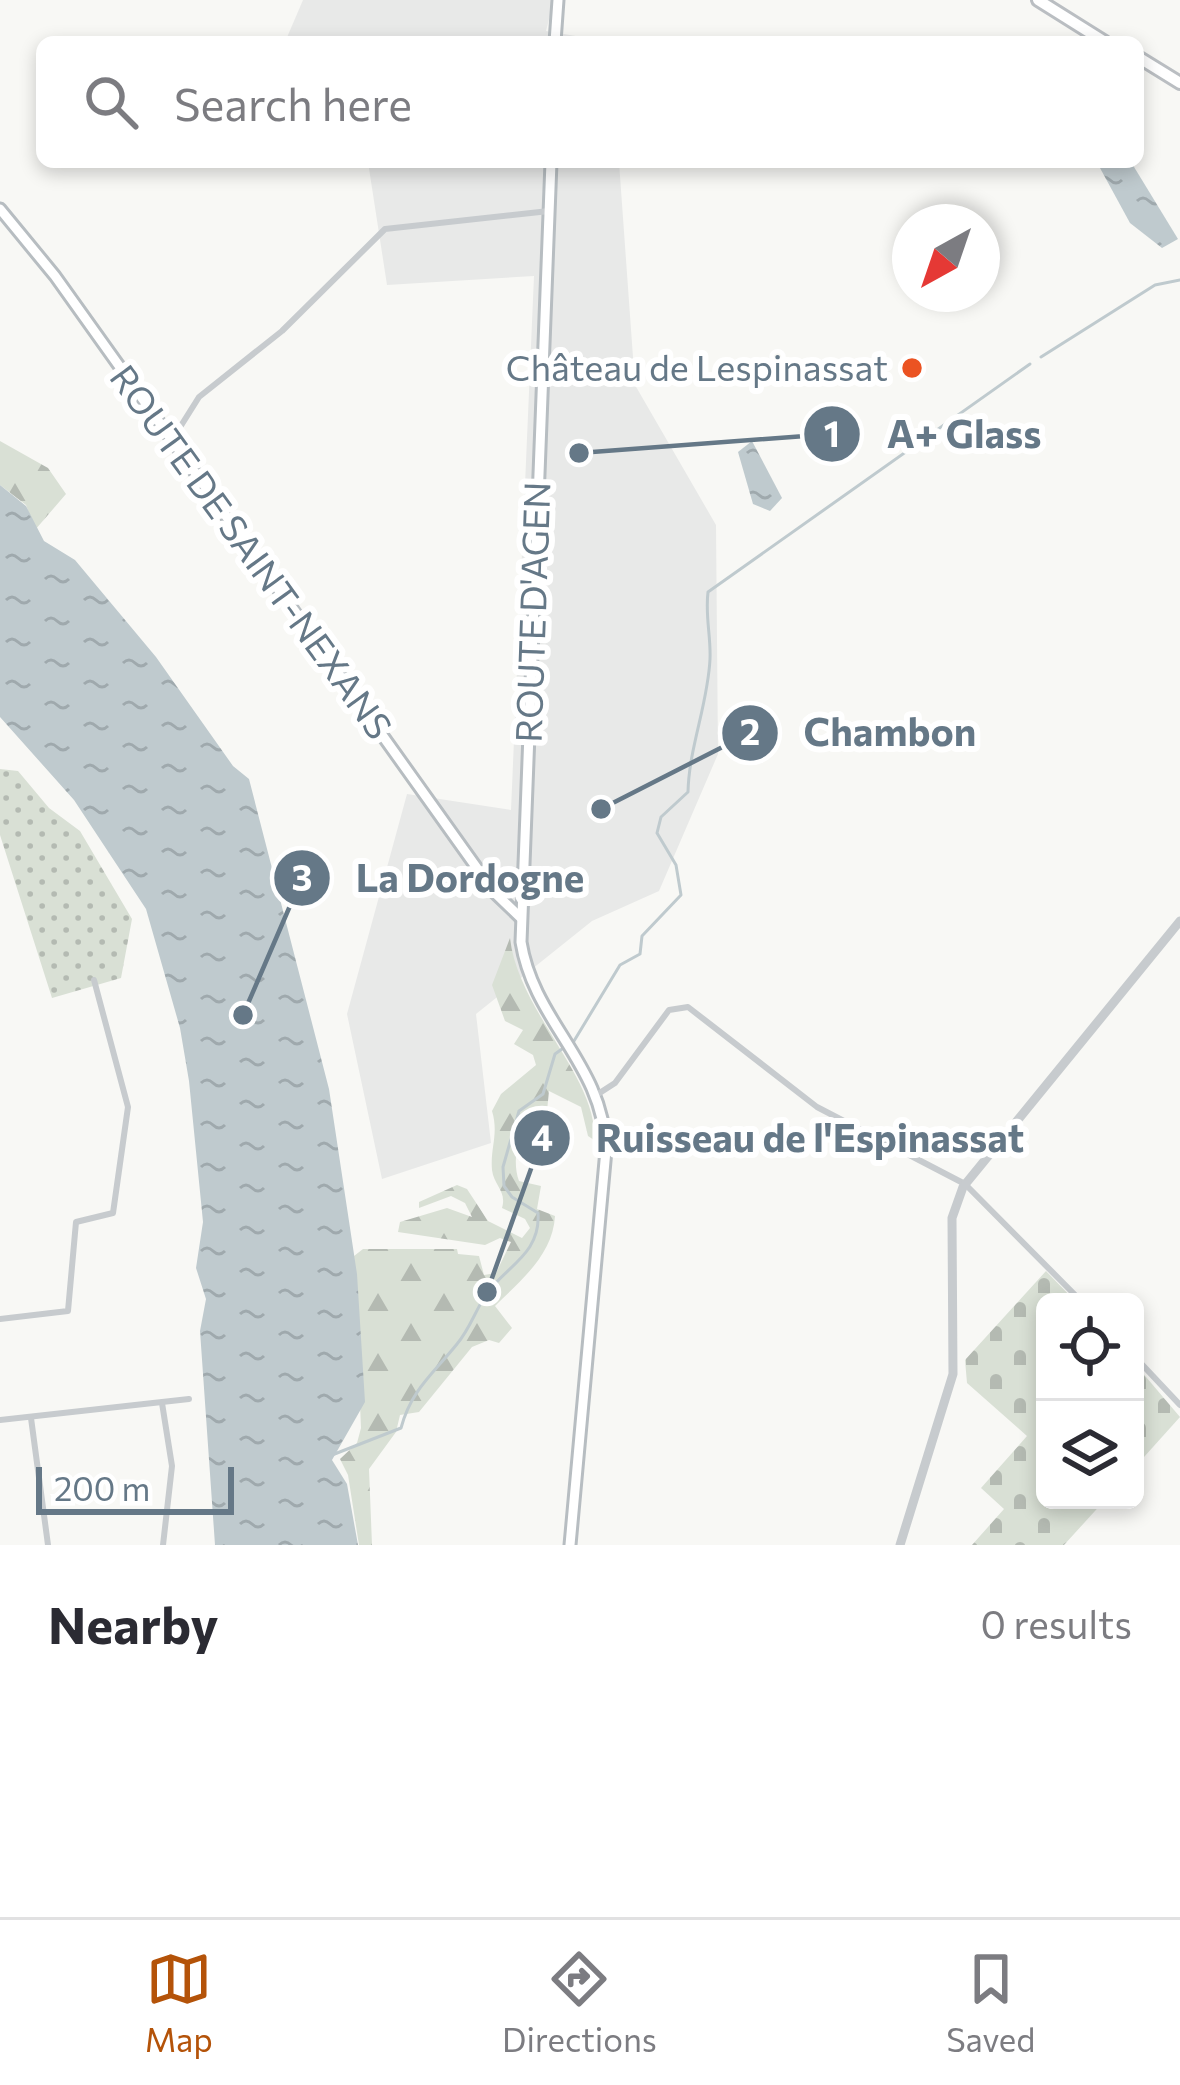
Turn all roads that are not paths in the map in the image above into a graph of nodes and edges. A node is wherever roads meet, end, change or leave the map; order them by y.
1 (558, 0) edge
2 (1038, 0) edge
3 (1048, 0) edge
4 (556, 36) edge
5 (1095, 36) edge
6 (1105, 36) edge
7 (1144, 64) edge
8 (1180, 86) edge
9 (551, 168) edge
10 (0, 208) edge
11 (549, 211) junction
12 (172, 440) junction
13 (523, 887) junction
14 (503, 899) junction
15 (521, 915) junction
16 (1180, 921) edge
17 (94, 980) dead end
18 (598, 1094) junction
19 (965, 1184) junction
20 (1073, 1293) edge
21 (0, 1319) edge
22 (1144, 1367) edge
23 (189, 1399) dead end
24 (162, 1403) junction
25 (1180, 1405) edge
26 (31, 1416) junction
27 (0, 1420) edge
28 (49, 1545) edge
29 (163, 1545) edge
30 (570, 1545) edge
31 (900, 1545) edge

1 - 4 main road
2 - 5 main road
3 - 6 main road
7 - 8 main road
9 - 11 main road, ROUTE D'AGEN
10 - 12 main road, ROUTE DE SAINT-NEXANS
11 - 12 street
11 - 13 main road, ROUTE D'AGEN
12 - 14 main road, ROUTE DE SAINT-NEXANS
13 - 14 main road
13 - 15 main road, ROUTE D'AGEN
14 - 15 main road, ROUTE DE SAINT-NEXANS
15 - 18 main road, ROUTE D'AGEN
16 - 19 street
17 - 21 street
18 - 19 street
18 - 30 main road
19 - 20 street
19 - 31 street
22 - 25 street
23 - 24 street
24 - 26 street
24 - 29 street
26 - 27 street
26 - 28 street

